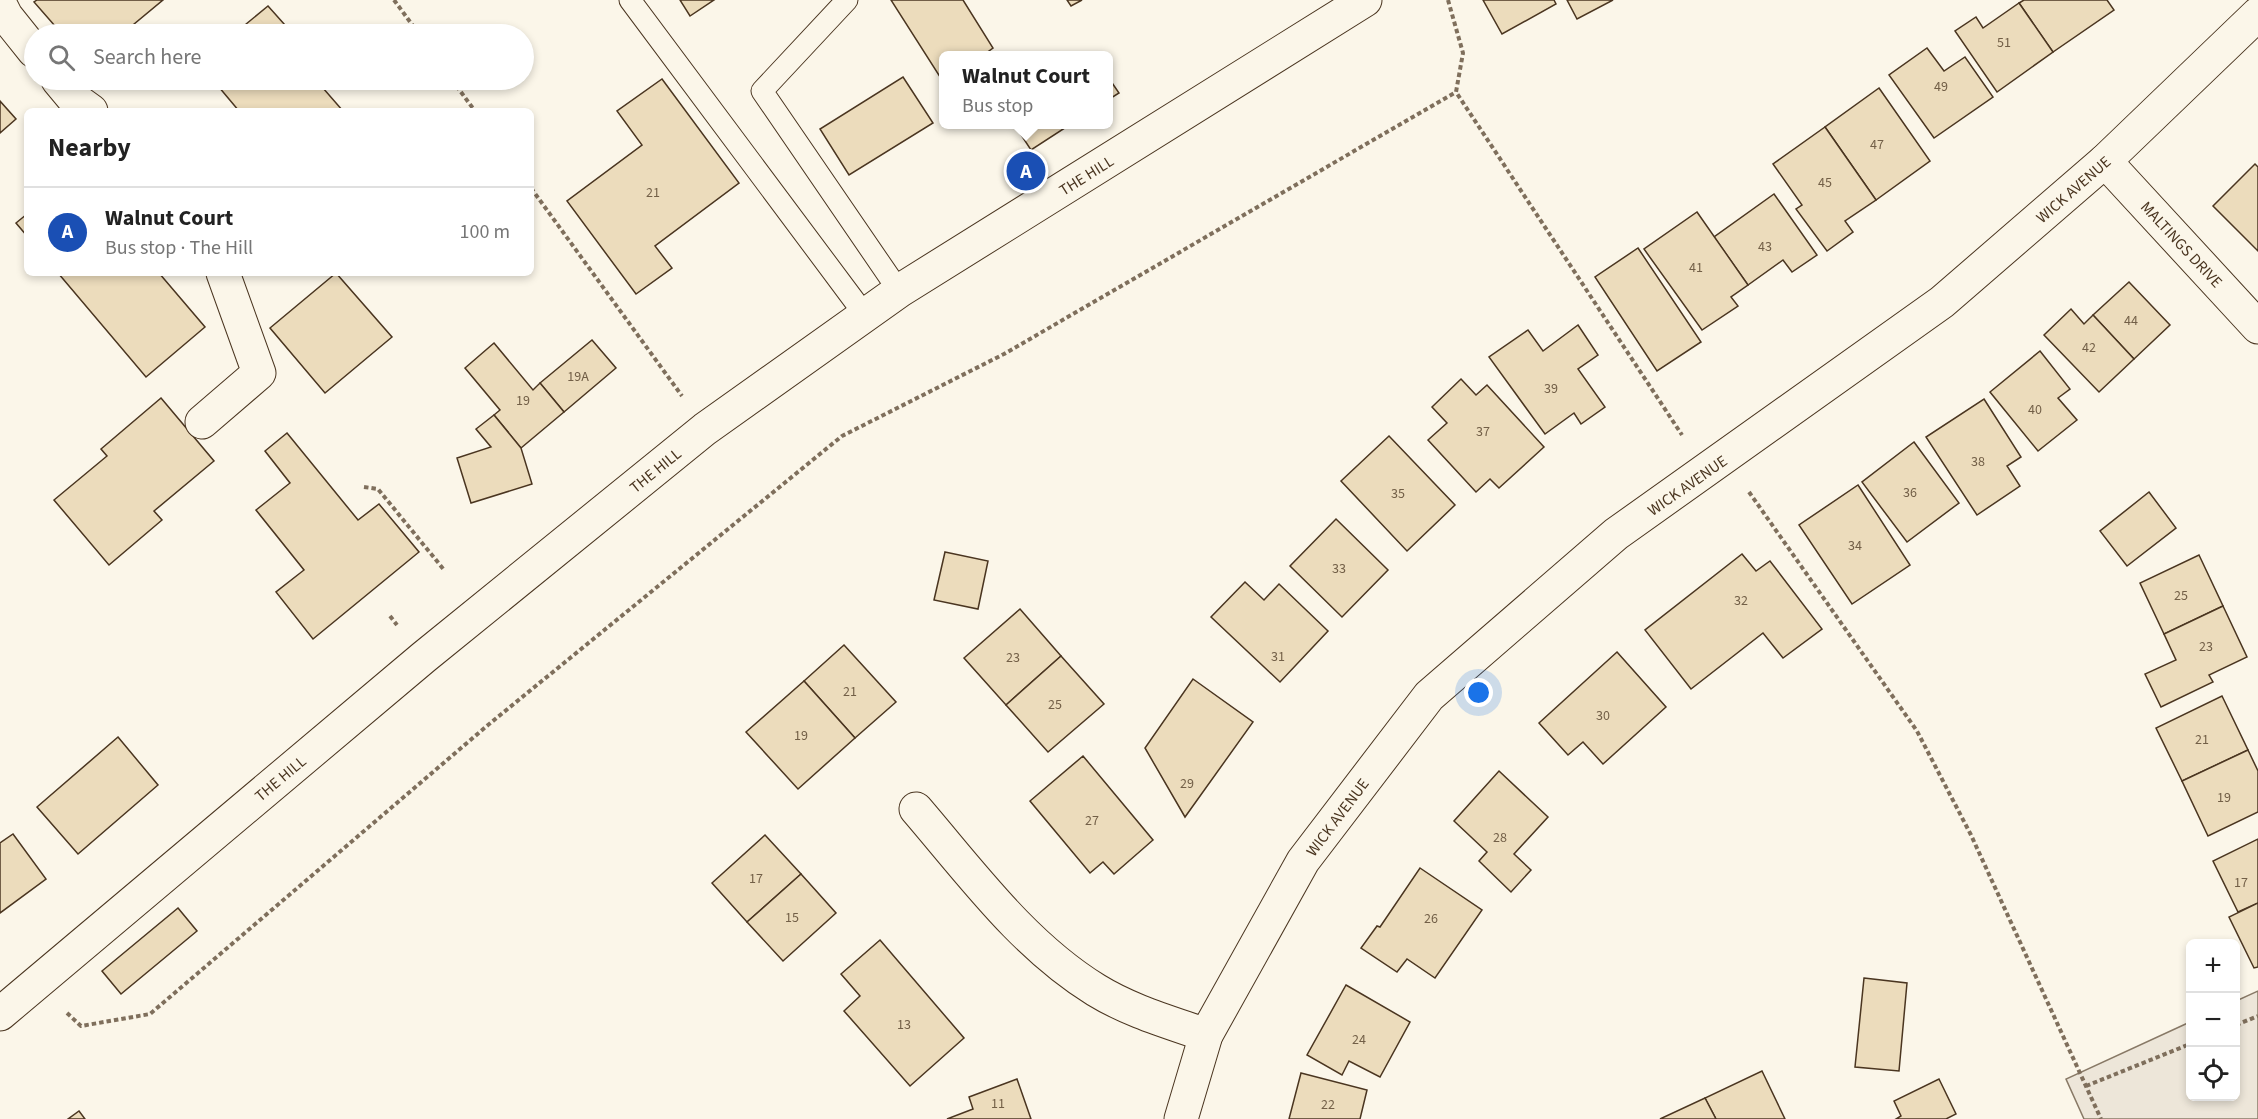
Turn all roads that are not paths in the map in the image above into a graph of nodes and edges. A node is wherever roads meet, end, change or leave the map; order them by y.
1 (630, 0) edge
2 (846, 0) edge
3 (1365, 0) edge
4 (0, 4) edge
5 (2258, 14) edge
6 (24, 38) edge
7 (66, 90) edge
8 (87, 108) edge
9 (2105, 161) junction
10 (224, 276) edge
11 (898, 291) junction
12 (865, 315) junction
13 (2258, 327) edge
14 (201, 422) dead end
15 (916, 809) dead end
16 (0, 1014) edge
17 (1206, 1035) junction
18 (1181, 1119) edge

1 - 12 lane
2 - 11 lane
3 - 11 street, THE HILL
4 - 6 street
5 - 9 street, WICK AVENUE
7 - 8 street
9 - 13 street, MALTINGS DRIVE
9 - 17 street, WICK AVENUE
10 - 14 street
11 - 12 street, THE HILL
12 - 16 street, THE HILL
15 - 17 street
17 - 18 street, WICK AVENUE

